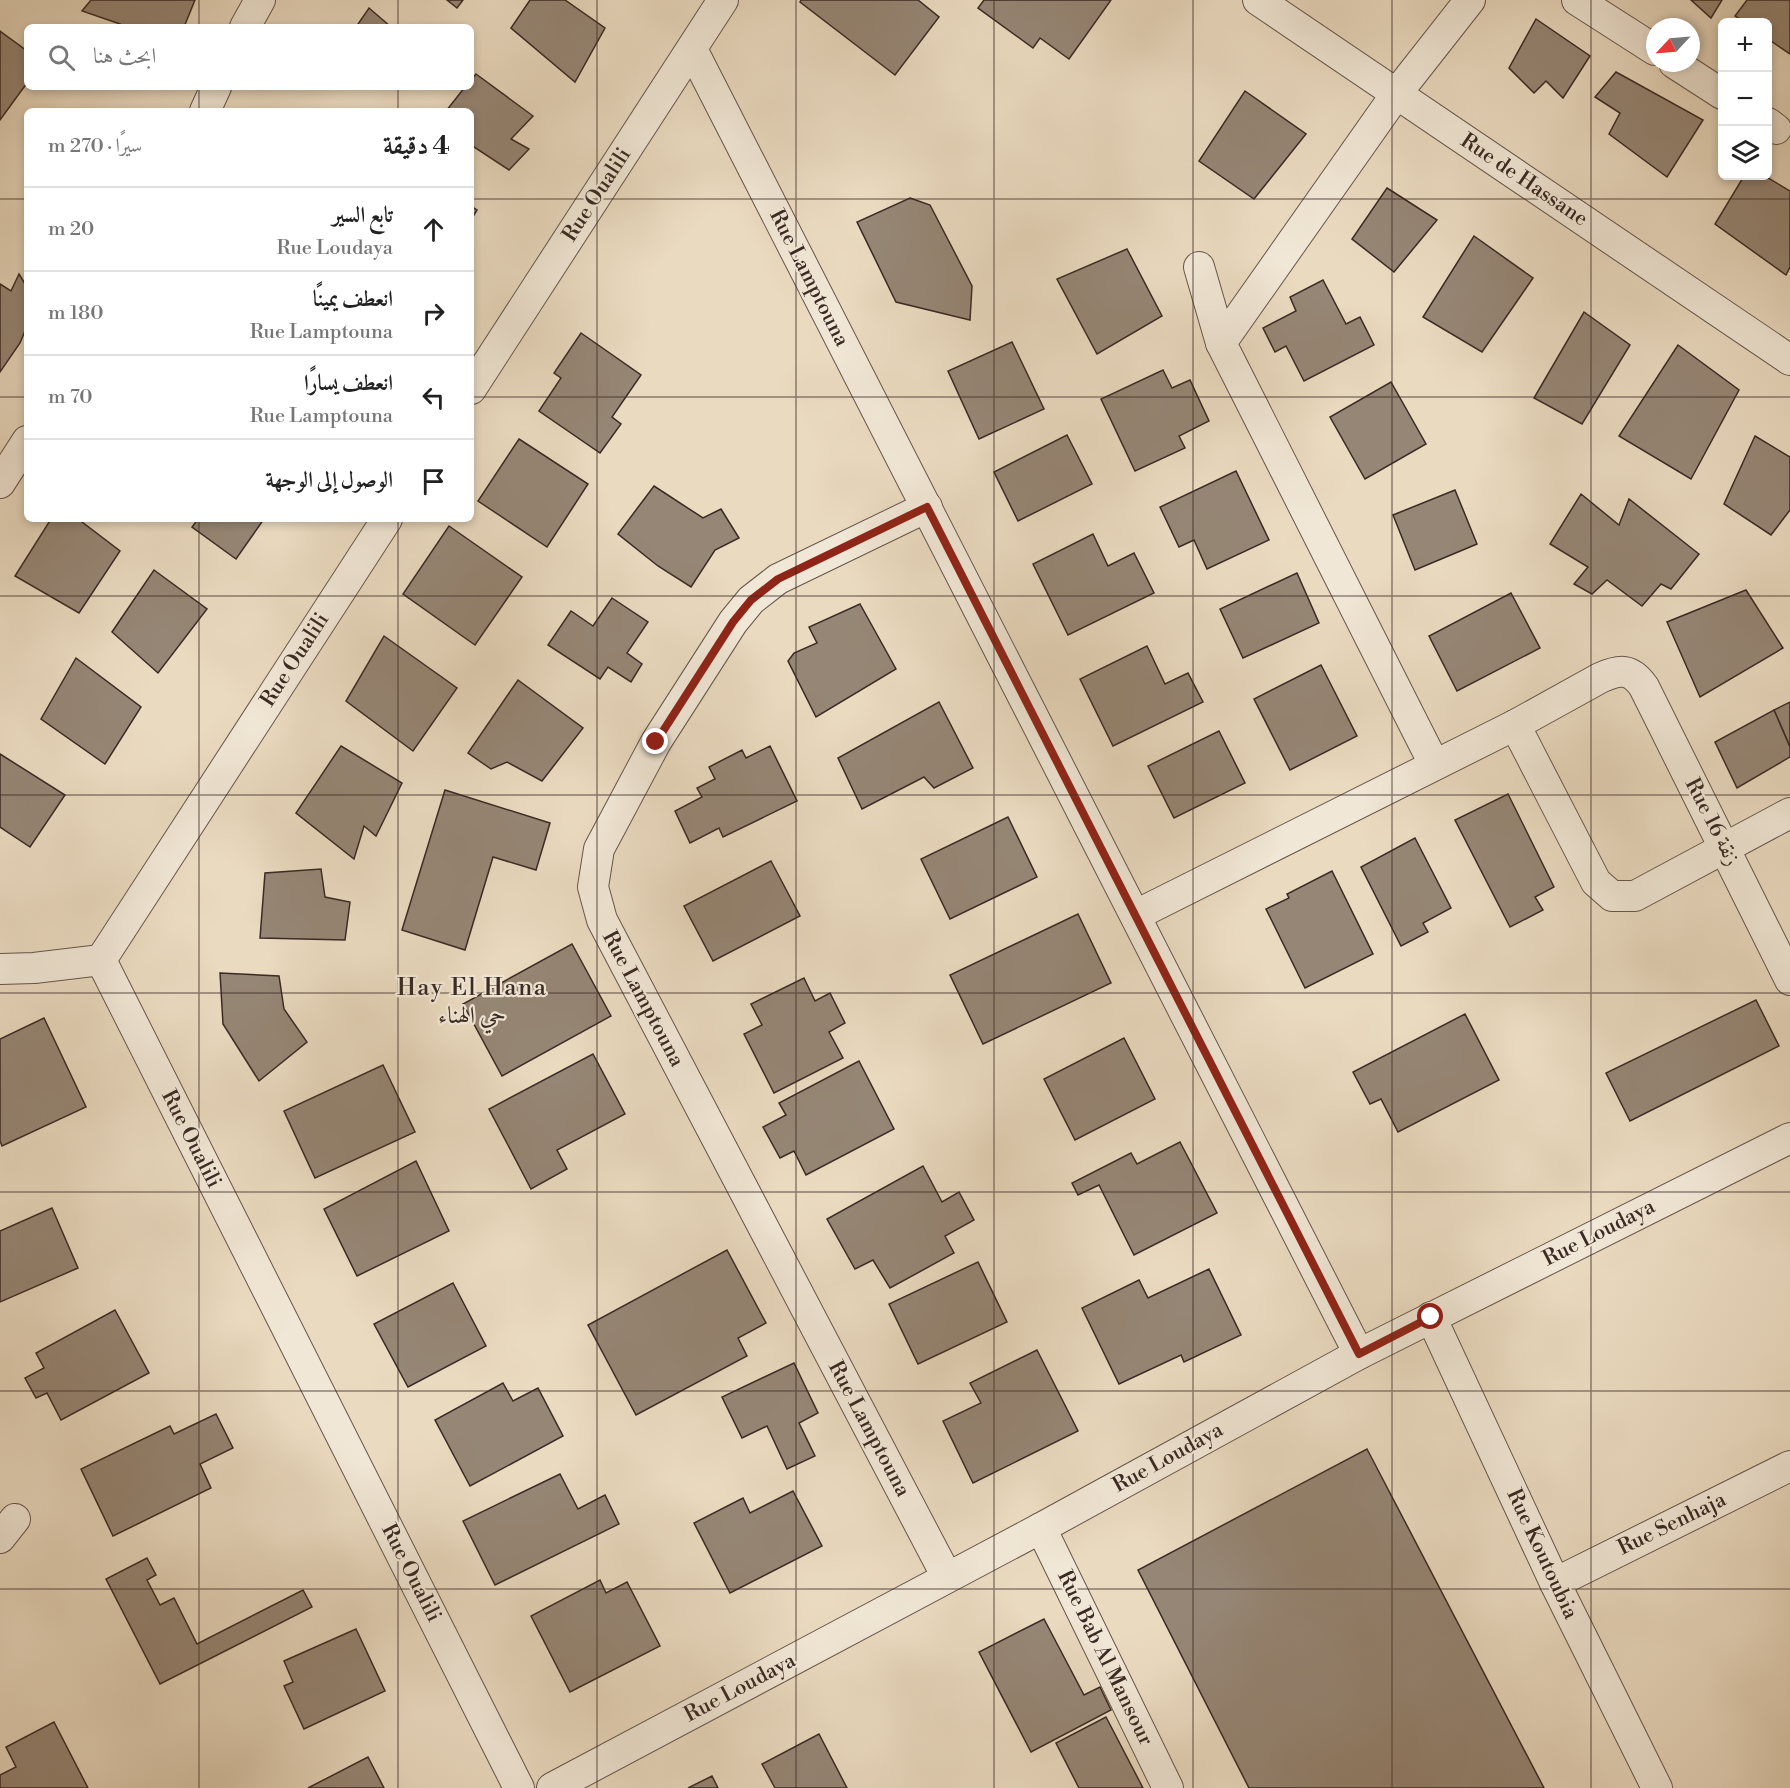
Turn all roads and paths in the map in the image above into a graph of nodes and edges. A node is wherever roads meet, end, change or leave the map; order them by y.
1 (260, 0) edge
2 (723, 0) edge
3 (1258, 0) edge
4 (1470, 0) edge
5 (1577, 0) edge
6 (247, 24) edge
7 (1646, 44) edge
8 (692, 49) junction
9 (1688, 72) edge
10 (215, 90) edge
11 (1718, 91) edge
12 (1397, 93) junction
13 (206, 108) edge
14 (1199, 267) dead end
15 (1221, 343) junction
16 (1790, 360) edge
17 (474, 384) edge
18 (24, 446) edge
19 (0, 483) edge
20 (927, 507) junction
21 (385, 522) edge
22 (1515, 725) junction
23 (1434, 764) junction
24 (1790, 813) edge
25 (1725, 848) junction
26 (1136, 915) junction
27 (101, 960) junction
28 (0, 969) edge
29 (1790, 980) edge
30 (1790, 1138) edge
31 (1431, 1317) junction
32 (1359, 1354) junction
33 (1790, 1466) edge
34 (1041, 1528) junction
35 (947, 1578) junction
36 (1555, 1583) junction
37 (519, 1788) edge
38 (552, 1788) edge
39 (1168, 1788) edge
40 (1657, 1788) edge

1 - 6 street
2 - 8 street, Rue Oualili
3 - 12 street, Rue de Hassane
4 - 12 street
5 - 7 street
8 - 17 street, Rue Oualili
8 - 20 street, Rue Lamptouna
9 - 11 street
10 - 13 street
12 - 15 street
12 - 16 street, Rue de Hassane
14 - 15 street
15 - 23 street
18 - 19 street
20 - 26 street, Rue Lamptouna
20 - 35 street, Rue Lamptouna
21 - 27 street, Rue Oualili
22 - 23 street
22 - 25 street
22 - 25 street, Rue 16 زنقة
23 - 26 street
24 - 25 street
25 - 29 street, Rue 16 زنقة
26 - 32 street, Rue Lamptouna
27 - 28 street
27 - 37 street, Rue Oualili
30 - 31 street, Rue Loudaya
31 - 32 street, Rue Loudaya
31 - 36 street, Rue Koutoubia
32 - 34 street, Rue Loudaya
33 - 36 street, Rue Senhaja
34 - 35 street, Rue Loudaya
34 - 39 street, Rue Bab Al Mansour
35 - 38 street, Rue Loudaya
36 - 40 street, Rue Koutoubia

